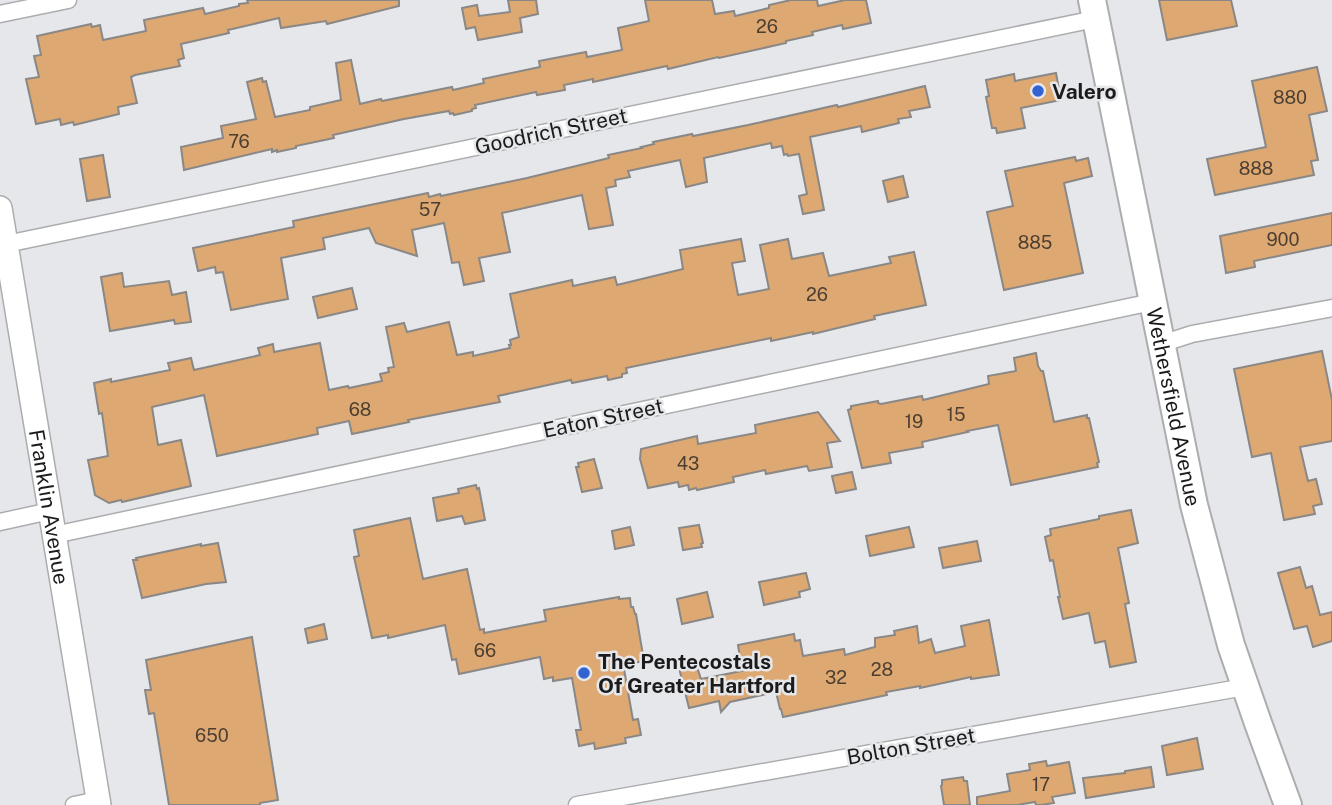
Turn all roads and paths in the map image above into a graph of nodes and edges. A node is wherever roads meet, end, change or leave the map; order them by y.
1 (68, 0) edge
2 (1094, 9) edge
3 (0, 15) edge
4 (0, 208) edge
5 (6, 244) junction
6 (1152, 302) junction
7 (1332, 307) edge
8 (1161, 344) junction
9 (50, 511) junction
10 (0, 522) edge
11 (54, 535) junction
12 (1245, 687) junction
13 (98, 802) edge
14 (75, 805) edge
15 (577, 805) edge
16 (1288, 805) edge

1 - 3 street
2 - 5 street, Goodrich Street
2 - 6 main road, Wethersfield Avenue
4 - 5 main road, Franklin Avenue
5 - 9 main road, Franklin Avenue
6 - 8 main road, Wethersfield Avenue
6 - 11 street, Eaton Street
7 - 8 street
8 - 12 main road, Wethersfield Avenue
9 - 10 street
9 - 11 main road, Franklin Avenue
11 - 13 main road, Franklin Avenue
12 - 15 street, Bolton Street
12 - 16 main road, Wethersfield Avenue
13 - 14 street

